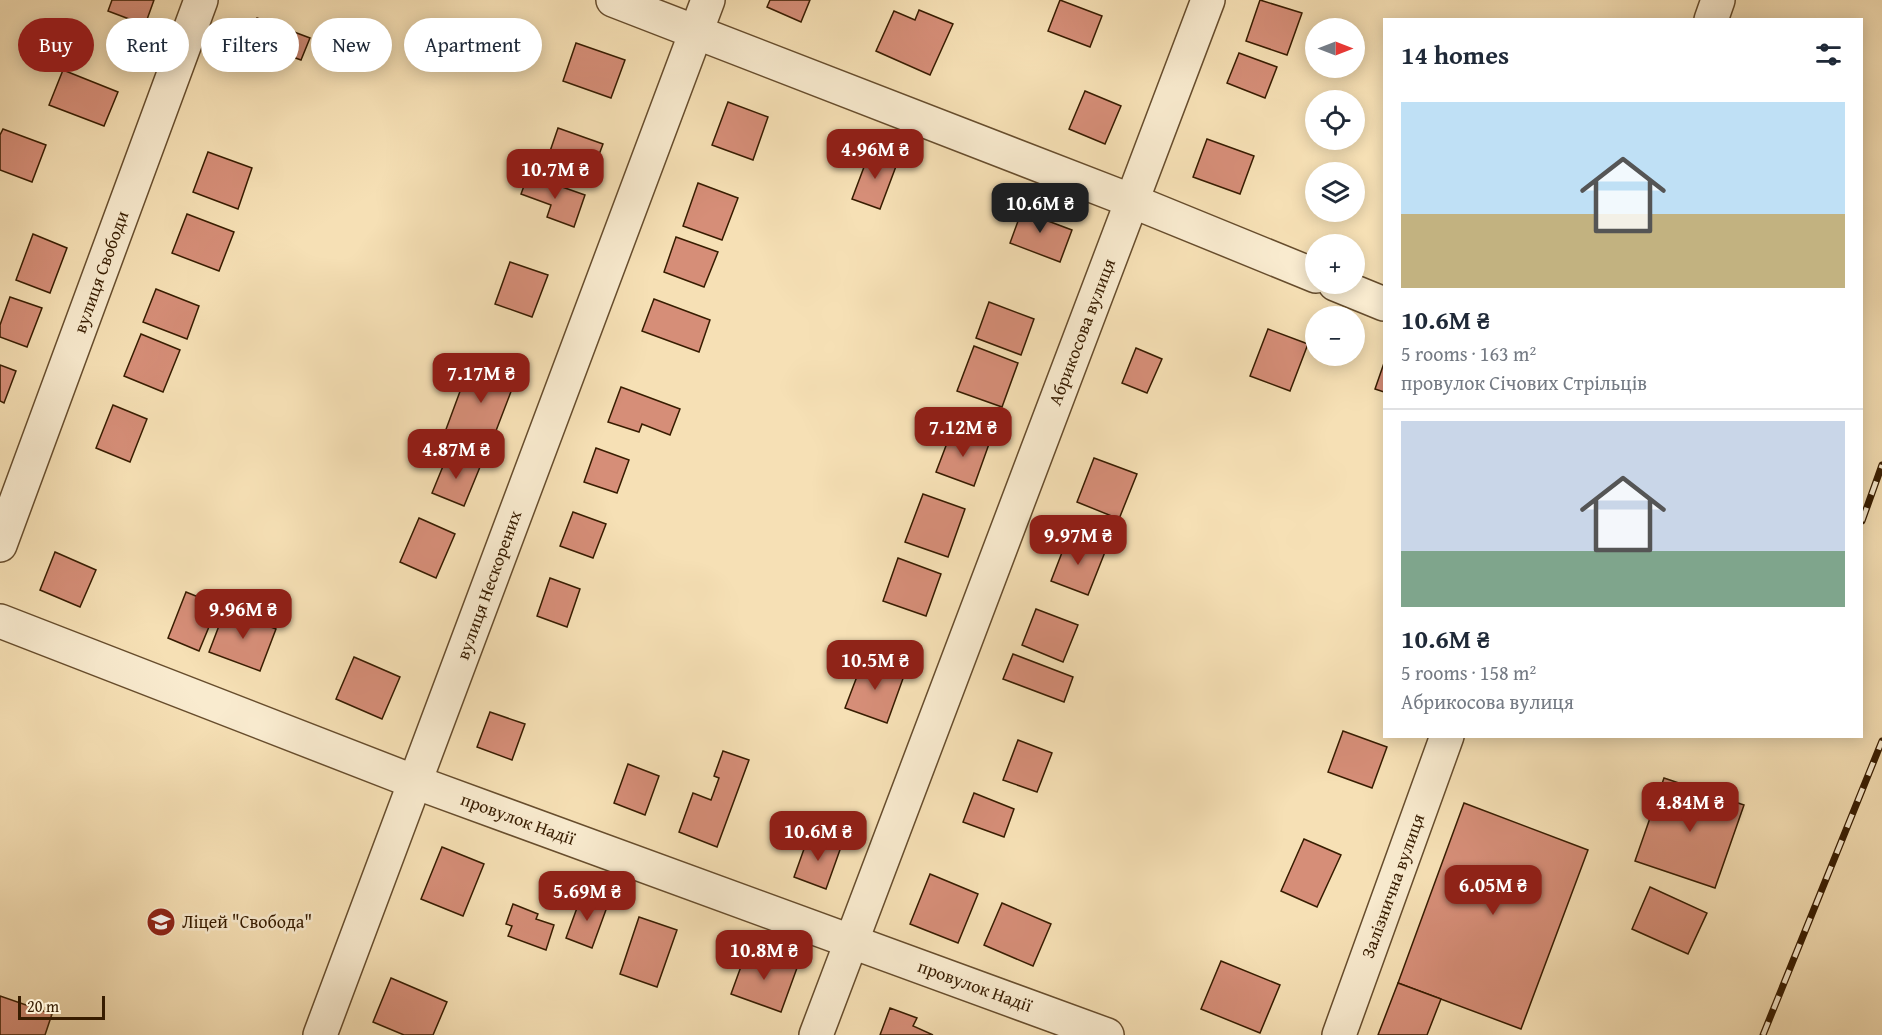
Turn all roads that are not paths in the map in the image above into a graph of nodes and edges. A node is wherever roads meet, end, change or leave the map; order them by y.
1 (201, 0) edge
2 (613, 0) edge
3 (708, 0) edge
4 (1208, 0) edge
5 (1718, 0) edge
6 (1712, 18) edge
7 (696, 31) junction
8 (1132, 201) junction
9 (1305, 272) edge
10 (1360, 294) edge
11 (1383, 304) edge
12 (0, 544) edge
13 (0, 621) edge
14 (1447, 738) edge
15 (415, 782) junction
16 (851, 940) junction
17 (320, 1035) edge
18 (816, 1035) edge
19 (1107, 1035) edge
20 (1339, 1035) edge

1 - 12 street, вулиця Свободи
2 - 7 street
3 - 7 street, вулиця Нескорених
4 - 8 street, Абрикосова вулиця
5 - 6 street
7 - 8 street
7 - 15 street, вулиця Нескорених
8 - 9 street
8 - 16 street, Абрикосова вулиця
10 - 11 street
13 - 15 street, провулок Надії
14 - 20 street, Залізнична вулиця
15 - 16 street, провулок Надії
15 - 17 street, вулиця Нескорених
16 - 18 street, Абрикосова вулиця
16 - 19 street, провулок Надії

